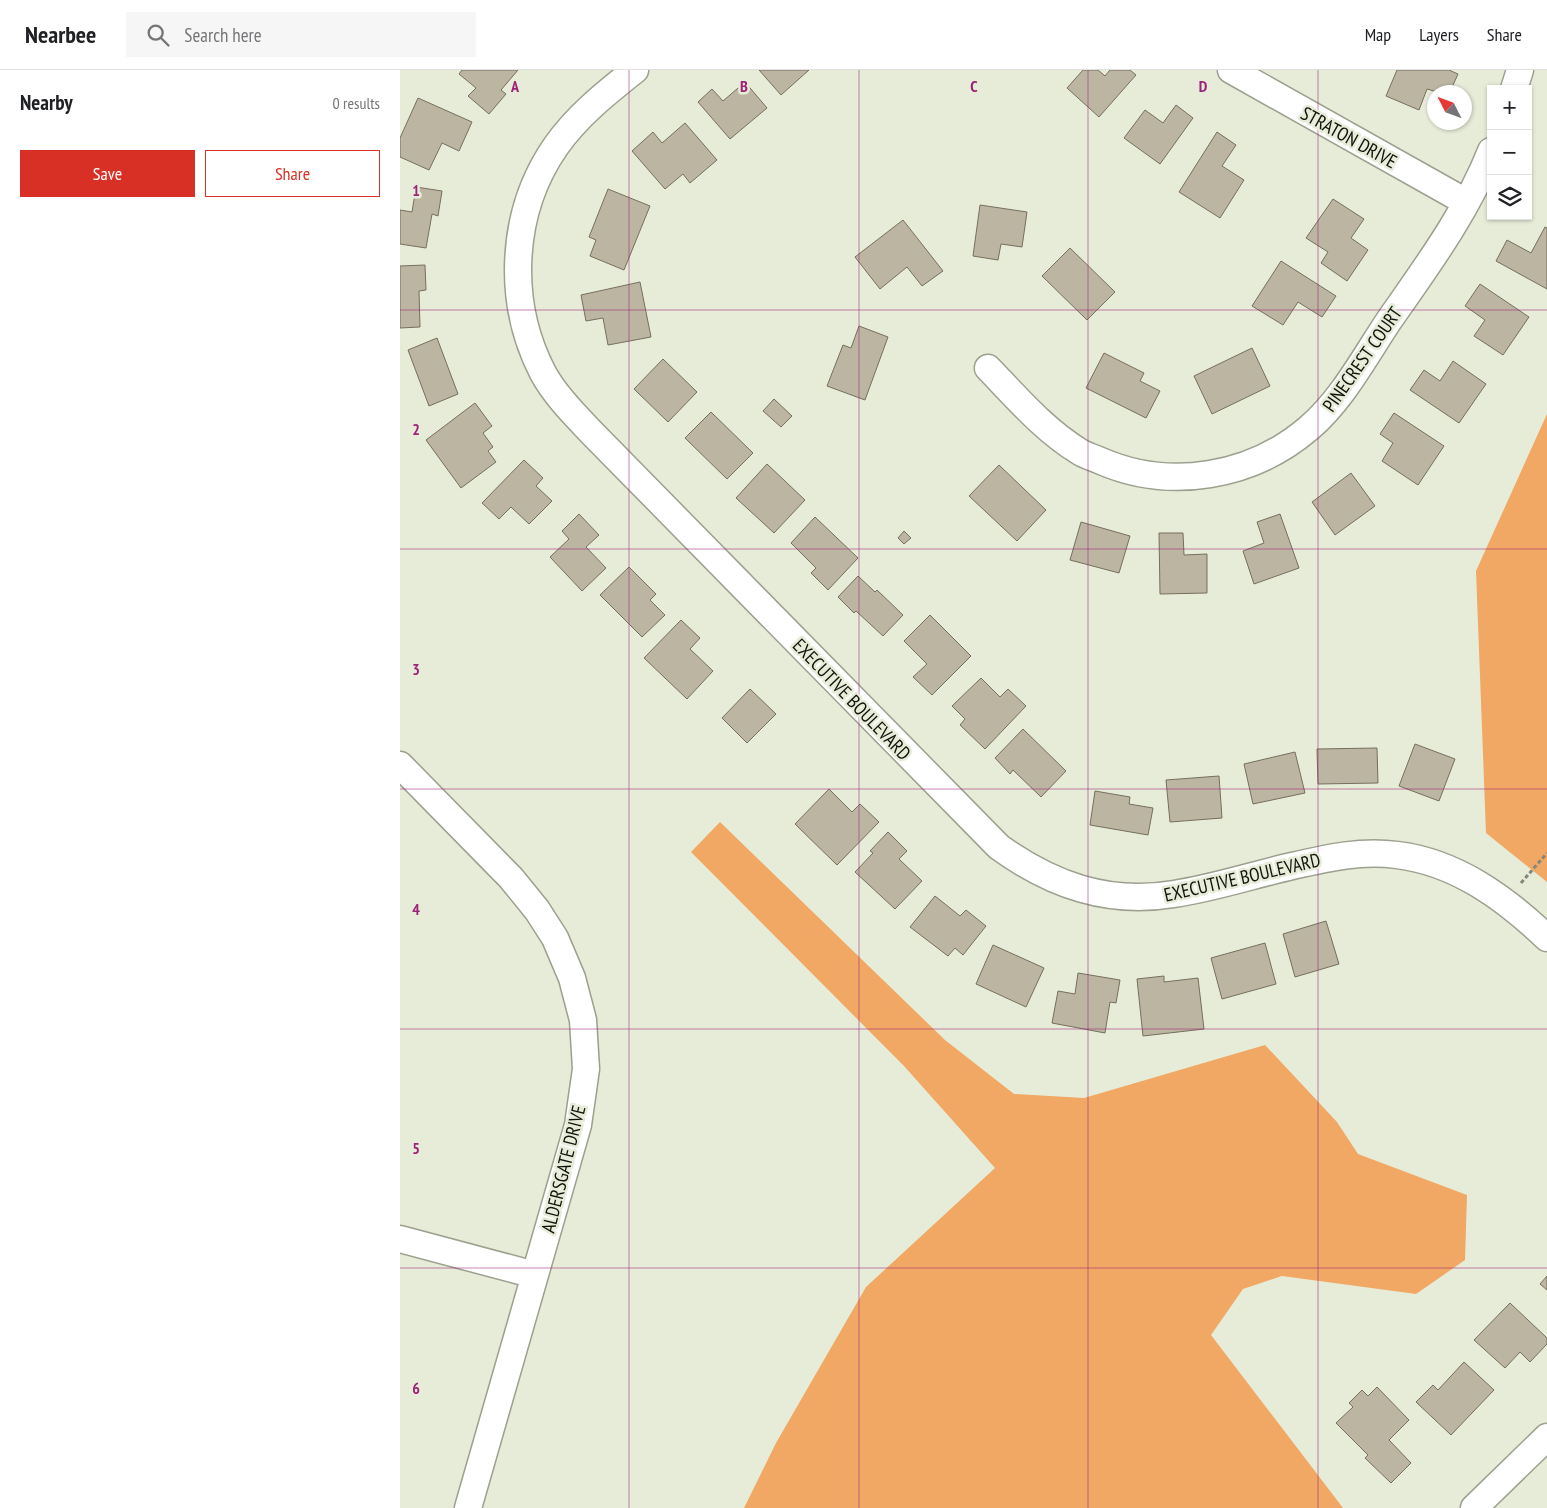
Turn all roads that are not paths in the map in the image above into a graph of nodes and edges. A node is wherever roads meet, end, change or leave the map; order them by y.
1 (634, 70) edge
2 (1231, 70) edge
3 (1520, 70) edge
4 (1515, 85) edge
5 (1487, 159) edge
6 (1466, 202) junction
7 (988, 368) dead end
8 (400, 765) edge
9 (1547, 938) edge
10 (400, 1239) edge
11 (535, 1275) junction
12 (1547, 1437) edge
13 (468, 1508) edge
14 (1474, 1508) edge

1 - 9 street, EXECUTIVE BOULEVARD
2 - 6 street, STRATON DRIVE
3 - 4 street
5 - 6 street, PINECREST COURT
6 - 7 street, PINECREST COURT
8 - 11 street, ALDERSGATE DRIVE
10 - 11 street
11 - 13 street, ALDERSGATE DRIVE
12 - 14 street

